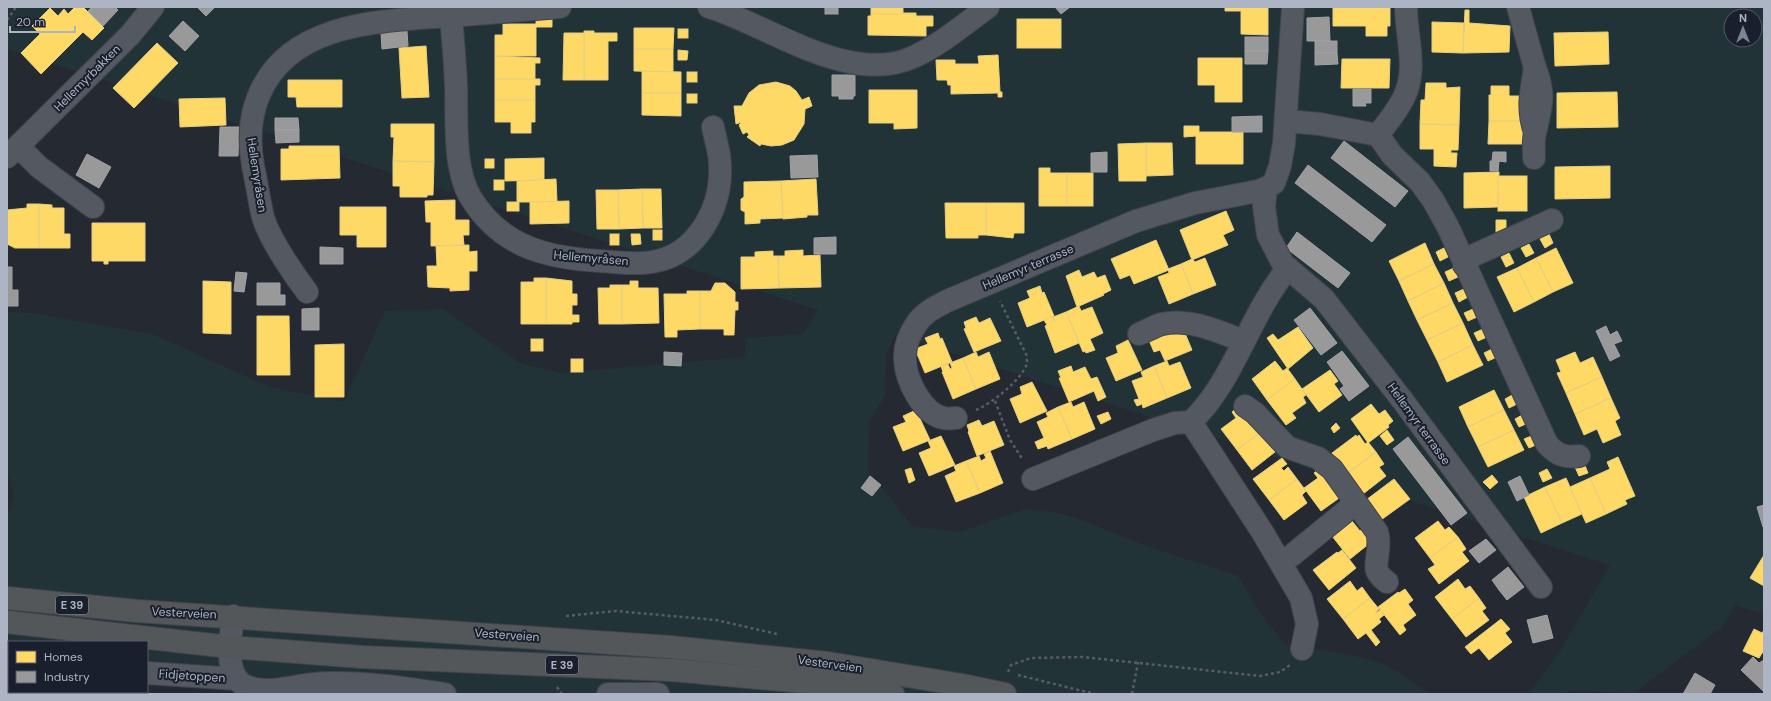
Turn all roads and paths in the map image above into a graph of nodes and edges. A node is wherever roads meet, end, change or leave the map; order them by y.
1 (16, 7) edge
2 (153, 7) edge
3 (560, 7) edge
4 (709, 7) edge
5 (988, 7) edge
6 (1293, 7) edge
7 (1406, 7) edge
8 (1518, 7) edge
9 (399, 13) edge
10 (450, 16) junction
11 (7, 20) edge
12 (1286, 122) junction
13 (713, 126) dead end
14 (1378, 135) junction
15 (12, 152) edge
16 (1534, 158) dead end
17 (1266, 188) junction
18 (93, 207) dead end
19 (1552, 220) dead end
20 (1464, 265) junction
21 (1288, 268) junction
22 (991, 282) junction
23 (307, 292) dead end
24 (1139, 334) dead end
25 (1243, 341) junction
26 (995, 401) junction
27 (1245, 406) dead end
28 (956, 418) joint
29 (1191, 422) junction
30 (1579, 456) dead end
31 (1030, 472) joint
32 (1356, 503) junction
33 (1280, 561) junction
34 (1387, 582) dead end
35 (1541, 586) dead end
36 (7, 598) edge
37 (233, 616) junction
38 (7, 622) edge
39 (230, 647) junction
40 (1302, 649) joint
41 (1138, 662) junction
42 (148, 673) edge
43 (1008, 673) dead end
44 (237, 679) junction
45 (344, 689) edge
46 (445, 694) edge
47 (608, 694) edge
48 (658, 694) edge
49 (893, 694) edge
50 (1005, 694) edge
51 (1132, 694) edge

1 - 11 path
2 - 15 street, Hellemyrbakken
3 - 10 street, Hellemyråsen
4 - 5 street
6 - 12 street
7 - 14 street
8 - 16 street
9 - 10 street, Hellemyråsen
9 - 23 street, Hellemyråsen
10 - 13 street, Hellemyråsen
12 - 14 street
12 - 17 street
14 - 20 street
15 - 18 street, Hellemyrbakken
17 - 21 street, Hellemyr terrasse
17 - 22 street, Hellemyr terrasse
19 - 20 street
20 - 30 street
21 - 25 street
21 - 35 street, Hellemyr terrasse
22 - 26 path
22 - 28 street, Hellemyr terrasse
24 - 25 street
25 - 29 street
26 - 28 path
26 - 31 path
27 - 32 street
29 - 31 street
29 - 33 street
32 - 33 street
32 - 34 street
33 - 40 street
36 - 37 highway, Vesterveien / E 39
37 - 39 street, Fidjetoppen
37 - 50 highway, Vesterveien / E 39
38 - 39 highway, Vesterveien / E 39
39 - 44 street, Fidjetoppen
39 - 49 highway, Vesterveien / E 39
40 - 41 path
41 - 43 path
41 - 51 path
42 - 44 street, Fidjetoppen
44 - 45 street, Fidjetoppen
45 - 46 street, Fidjetoppen
47 - 48 street

